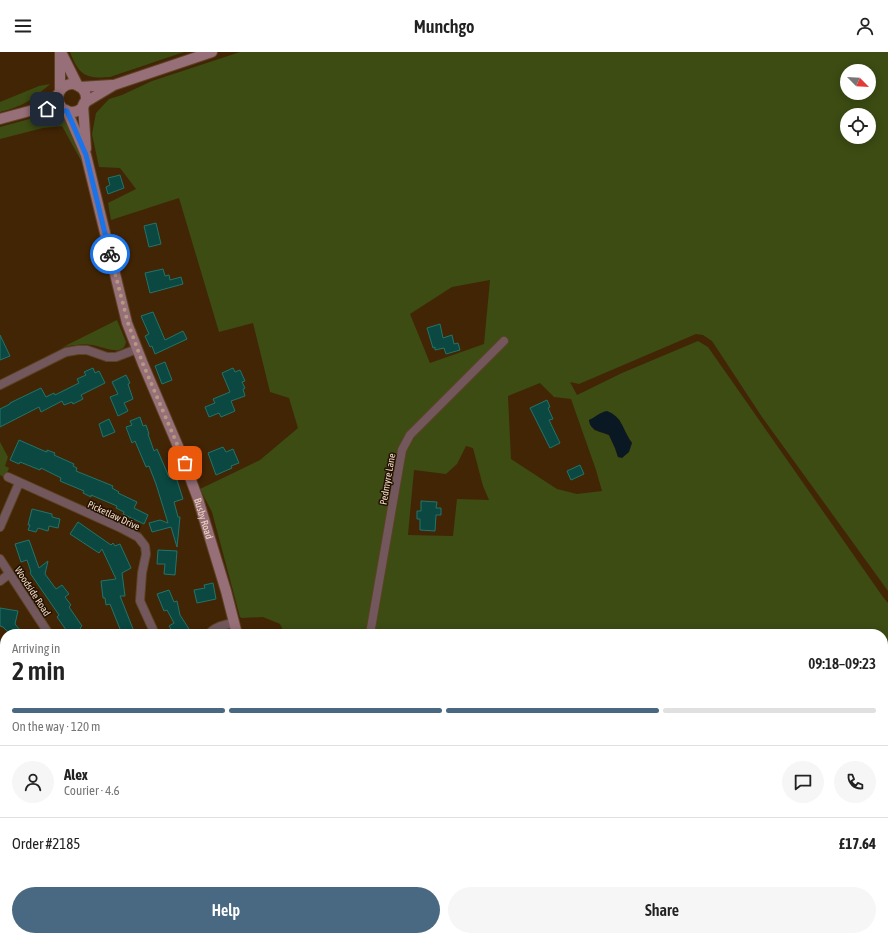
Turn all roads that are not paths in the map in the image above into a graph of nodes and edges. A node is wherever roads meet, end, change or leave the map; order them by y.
1 (61, 52) edge
2 (212, 52) edge
3 (114, 85) junction
4 (79, 86) junction
5 (59, 93) junction
6 (84, 104) junction
7 (37, 109) junction
8 (66, 110) junction
9 (0, 119) edge
10 (86, 155) junction
11 (504, 341) dead end
12 (137, 349) junction
13 (0, 385) edge
14 (8, 477) dead end
15 (19, 483) junction
16 (0, 527) edge
17 (0, 559) edge
18 (9, 574) junction
19 (0, 580) edge
20 (234, 623) junction
21 (46, 629) edge
22 (153, 629) edge
23 (214, 629) edge
24 (236, 629) edge
25 (371, 629) edge

1 - 4 main road
1 - 5 main road
2 - 3 main road
3 - 4 main road
3 - 6 main road
4 - 5 main road
4 - 6 main road
5 - 7 main road
5 - 8 main road
6 - 8 main road
6 - 10 main road, Busby Road
7 - 8 main road
7 - 9 main road
8 - 10 main road, Busby Road
10 - 12 main road, Busby Road
11 - 25 street, Pedmyre Lane
12 - 13 street
12 - 20 main road, Busby Road
14 - 15 street, Picketlaw Drive
15 - 16 street
15 - 22 street, Picketlaw Drive
17 - 18 street, Woodside Road
18 - 19 street
18 - 21 street, Woodside Road
20 - 23 street
20 - 24 main road, Busby Road

